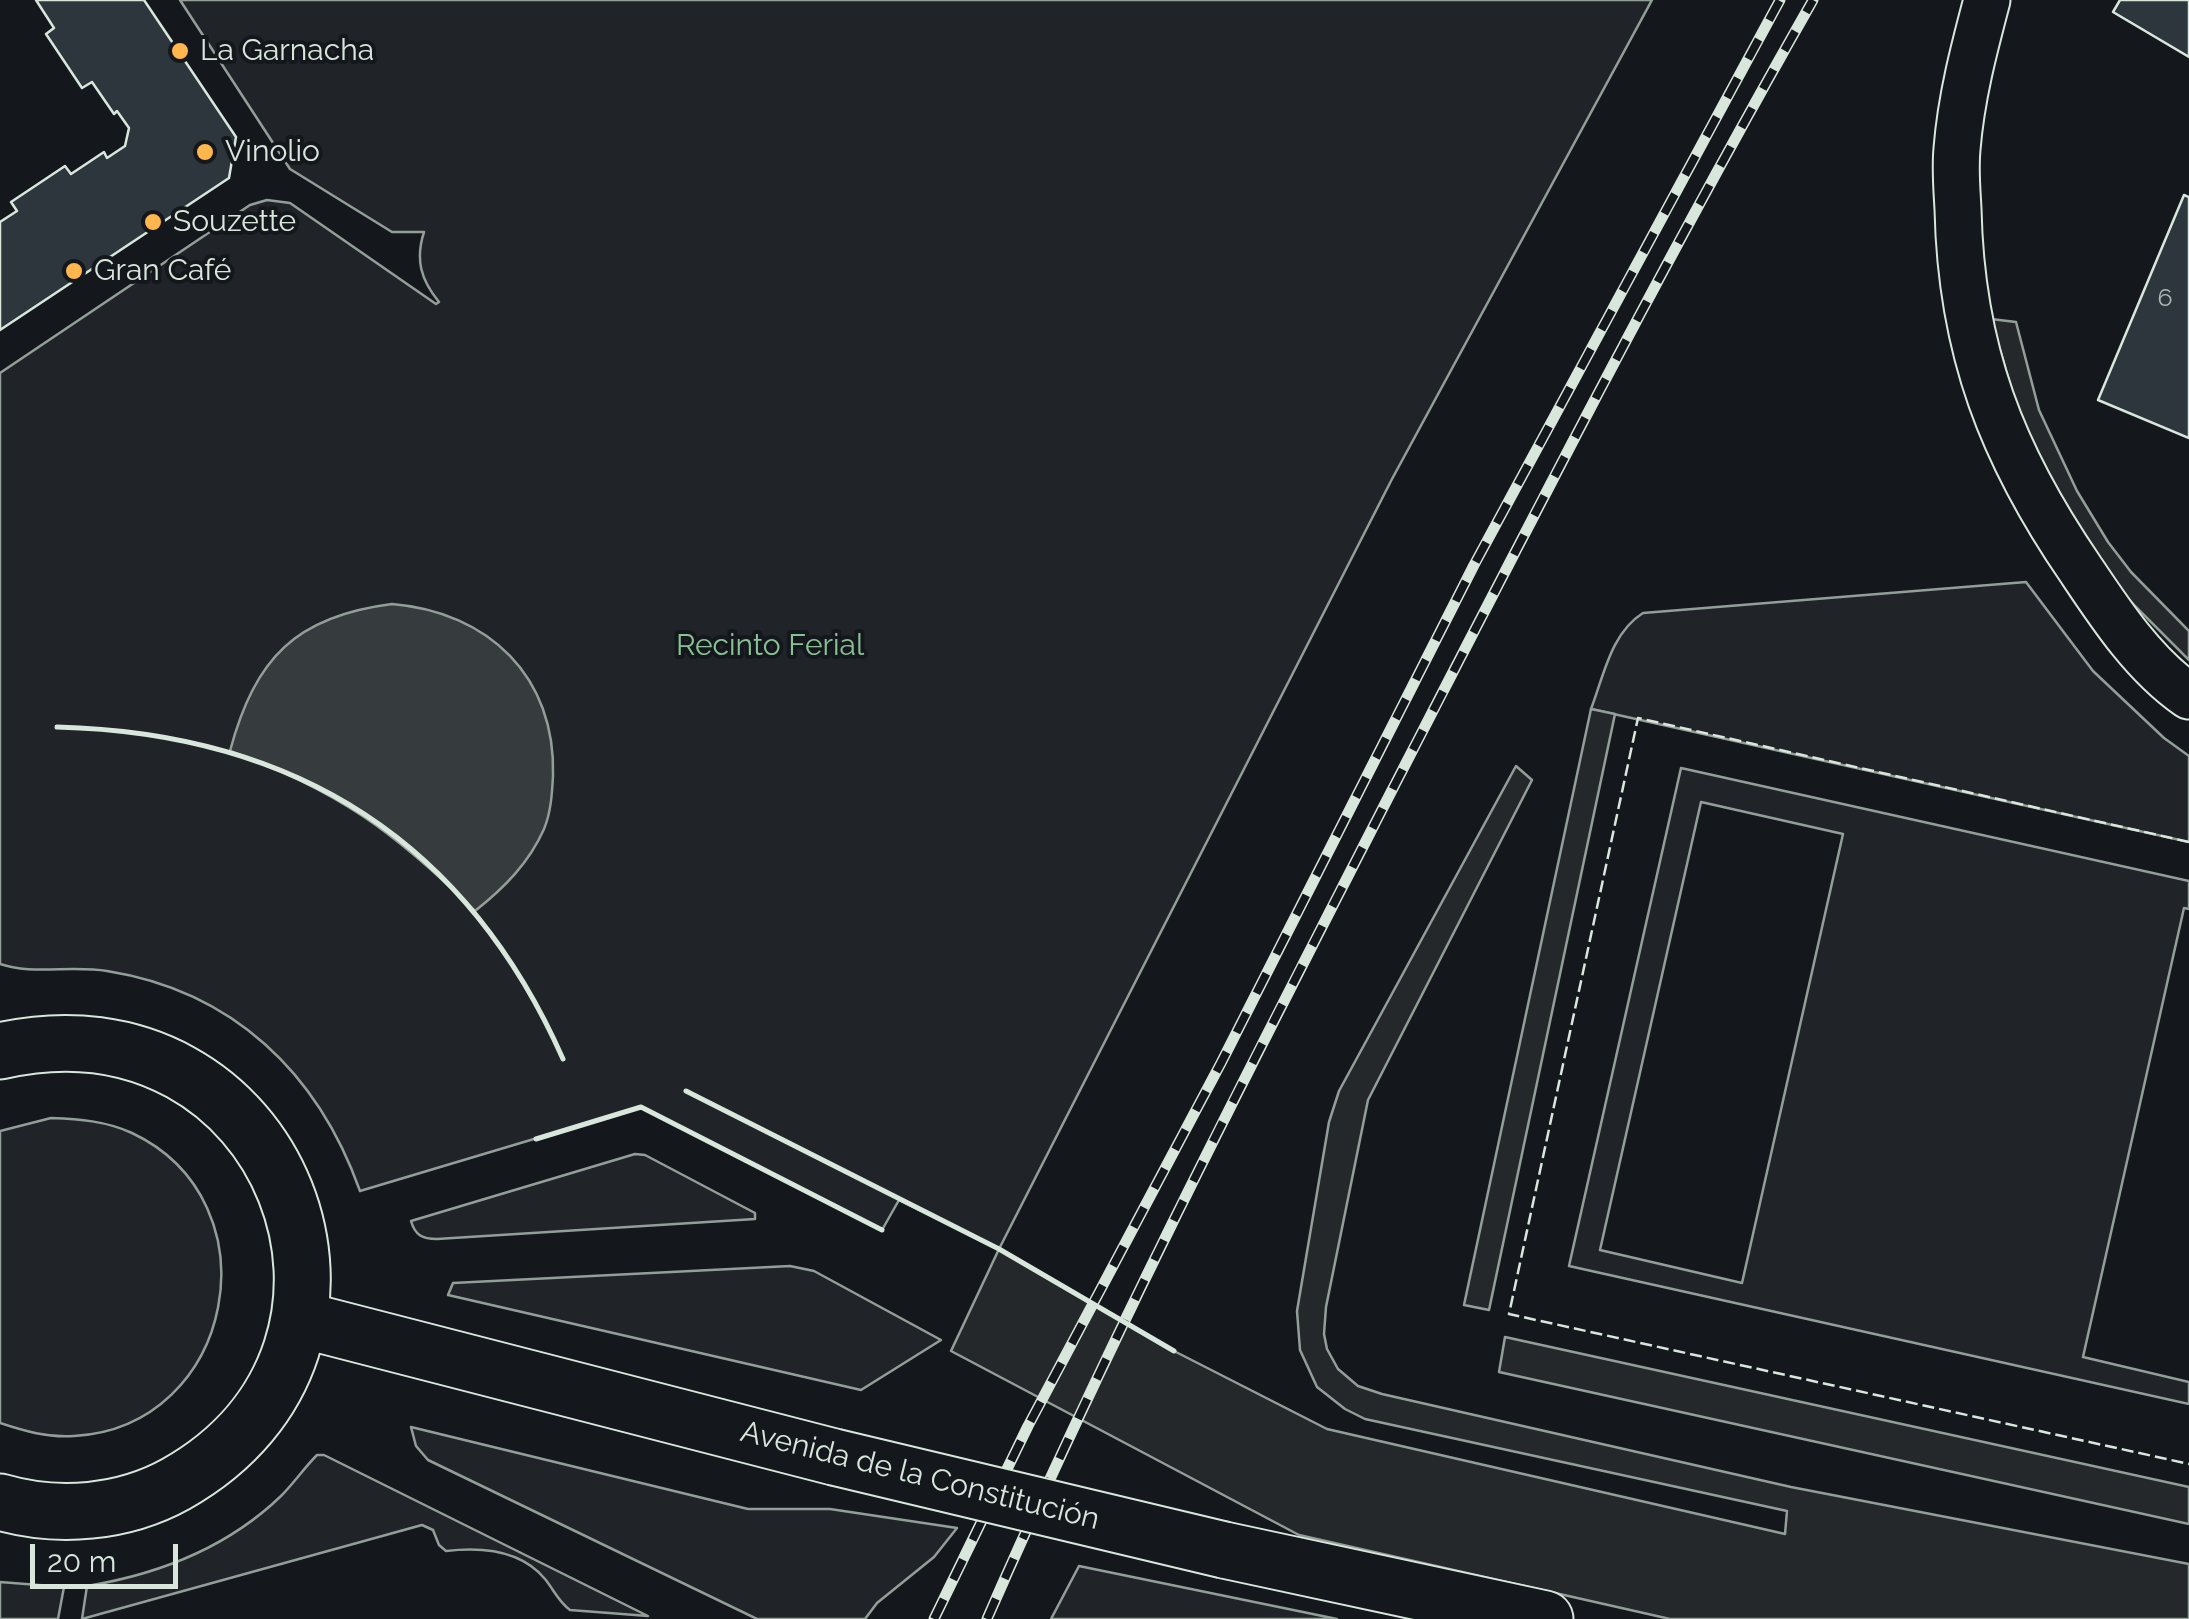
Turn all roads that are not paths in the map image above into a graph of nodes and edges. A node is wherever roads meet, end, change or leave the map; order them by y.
1 (1987, 0) edge
2 (2189, 696) edge
3 (0, 1052) edge
4 (298, 1320) junction
5 (0, 1502) edge
6 (1545, 1619) edge

1 - 2 street
3 - 4 street
4 - 5 street
4 - 6 street, Avenida de la Constitución, bridge

